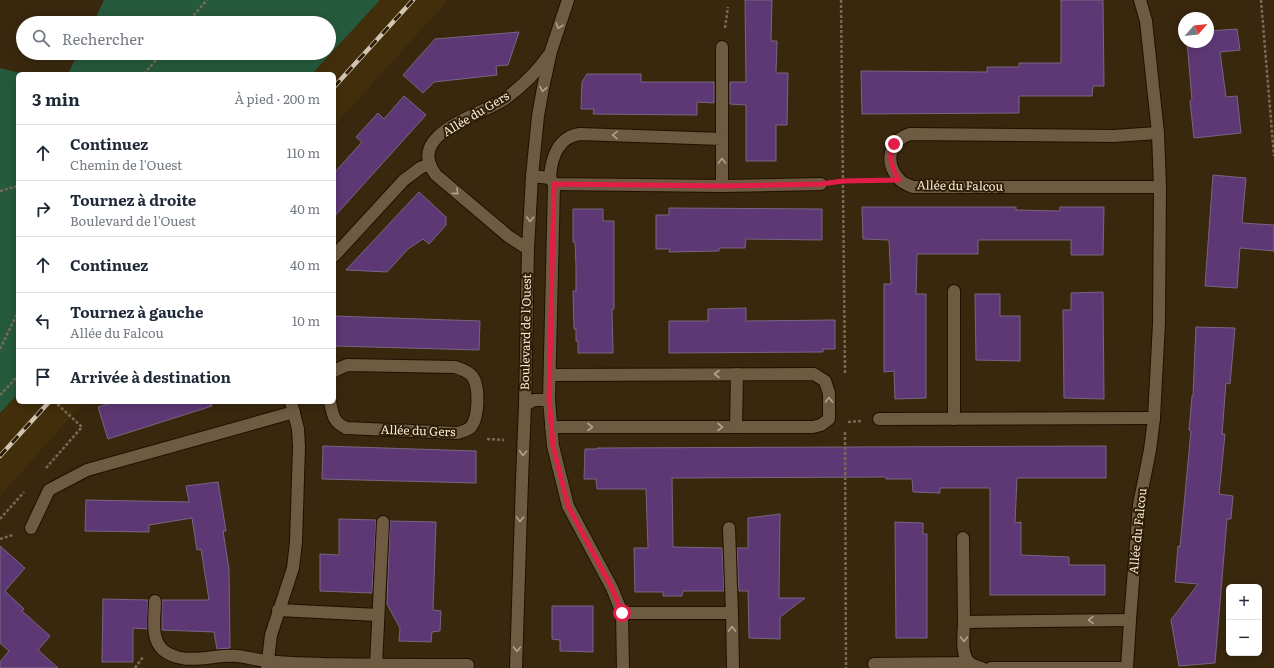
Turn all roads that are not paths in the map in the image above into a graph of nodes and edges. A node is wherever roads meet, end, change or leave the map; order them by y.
1 (568, 0) edge
2 (1140, 0) edge
3 (722, 47) dead end
4 (551, 51) junction
5 (1158, 133) junction
6 (722, 139) junction
7 (430, 164) junction
8 (532, 176) junction
9 (552, 181) junction
10 (821, 184) road end
11 (722, 186) junction
12 (1160, 187) junction
13 (528, 249) junction
14 (336, 254) edge
15 (954, 291) dead end
16 (336, 370) edge
17 (737, 374) junction
18 (550, 375) junction
19 (549, 400) junction
20 (330, 404) edge
21 (525, 405) junction
22 (292, 407) edge
23 (1154, 418) junction
24 (879, 419) road end
25 (954, 419) junction
26 (551, 427) junction
27 (736, 427) junction
28 (383, 522) dead end
29 (32, 528) dead end
30 (730, 528) dead end
31 (963, 538) dead end
32 (155, 601) dead end
33 (278, 610) junction
34 (622, 613) junction
35 (732, 613) junction
36 (378, 615) junction
37 (1130, 620) junction
38 (964, 622) junction
39 (969, 663) junction
40 (874, 664) dead end
41 (267, 665) edge
42 (376, 665) junction
43 (468, 665) dead end
44 (516, 668) edge
45 (623, 668) edge
46 (733, 668) edge
47 (982, 668) edge
48 (991, 668) edge
49 (1124, 668) edge
50 (1128, 668) edge

1 -> 4 street, Boulevard de l'Ouest
2 - 5 street, Allée du Falcou
3 - 6 street
4 - 7 street, Allée du Gers
4 -> 8 street, Boulevard de l'Ouest
5 - 12 street, Allée du Falcou
5 - 12 street, Allée du Falcou
6 -> 9 street
11 -> 6 street
7 -> 13 street
7 - 14 street
8 - 9 street
8 -> 13 street, Boulevard de l'Ouest
9 - 11 street
9 - 18 street
10 - 11 street
12 - 23 street, Allée du Falcou
13 - 21 street, Boulevard de l'Ouest
15 - 25 street
16 - 20 street, Allée du Gers
17 -> 18 street, Boulevard de l'Ouest
17 - 27 street
27 -> 17 street, Boulevard de l'Ouest
18 - 19 street
19 - 21 street
19 - 26 street
21 -> 44 street, Boulevard de l'Ouest
22 - 29 street
22 - 33 street
23 - 25 street
23 - 37 street, Allée du Falcou
24 - 25 street
26 -> 27 street
26 - 34 street
28 - 36 street
30 - 35 street
31 - 38 street
32 - 41 street
33 - 36 street
33 - 41 street
34 - 35 street
34 - 45 street
46 -> 35 street
36 - 42 street
37 -> 38 street
37 - 50 street, Allée du Falcou
38 -> 39 street
39 - 40 street
39 - 47 street
41 - 42 street
42 - 43 street
48 - 49 street

